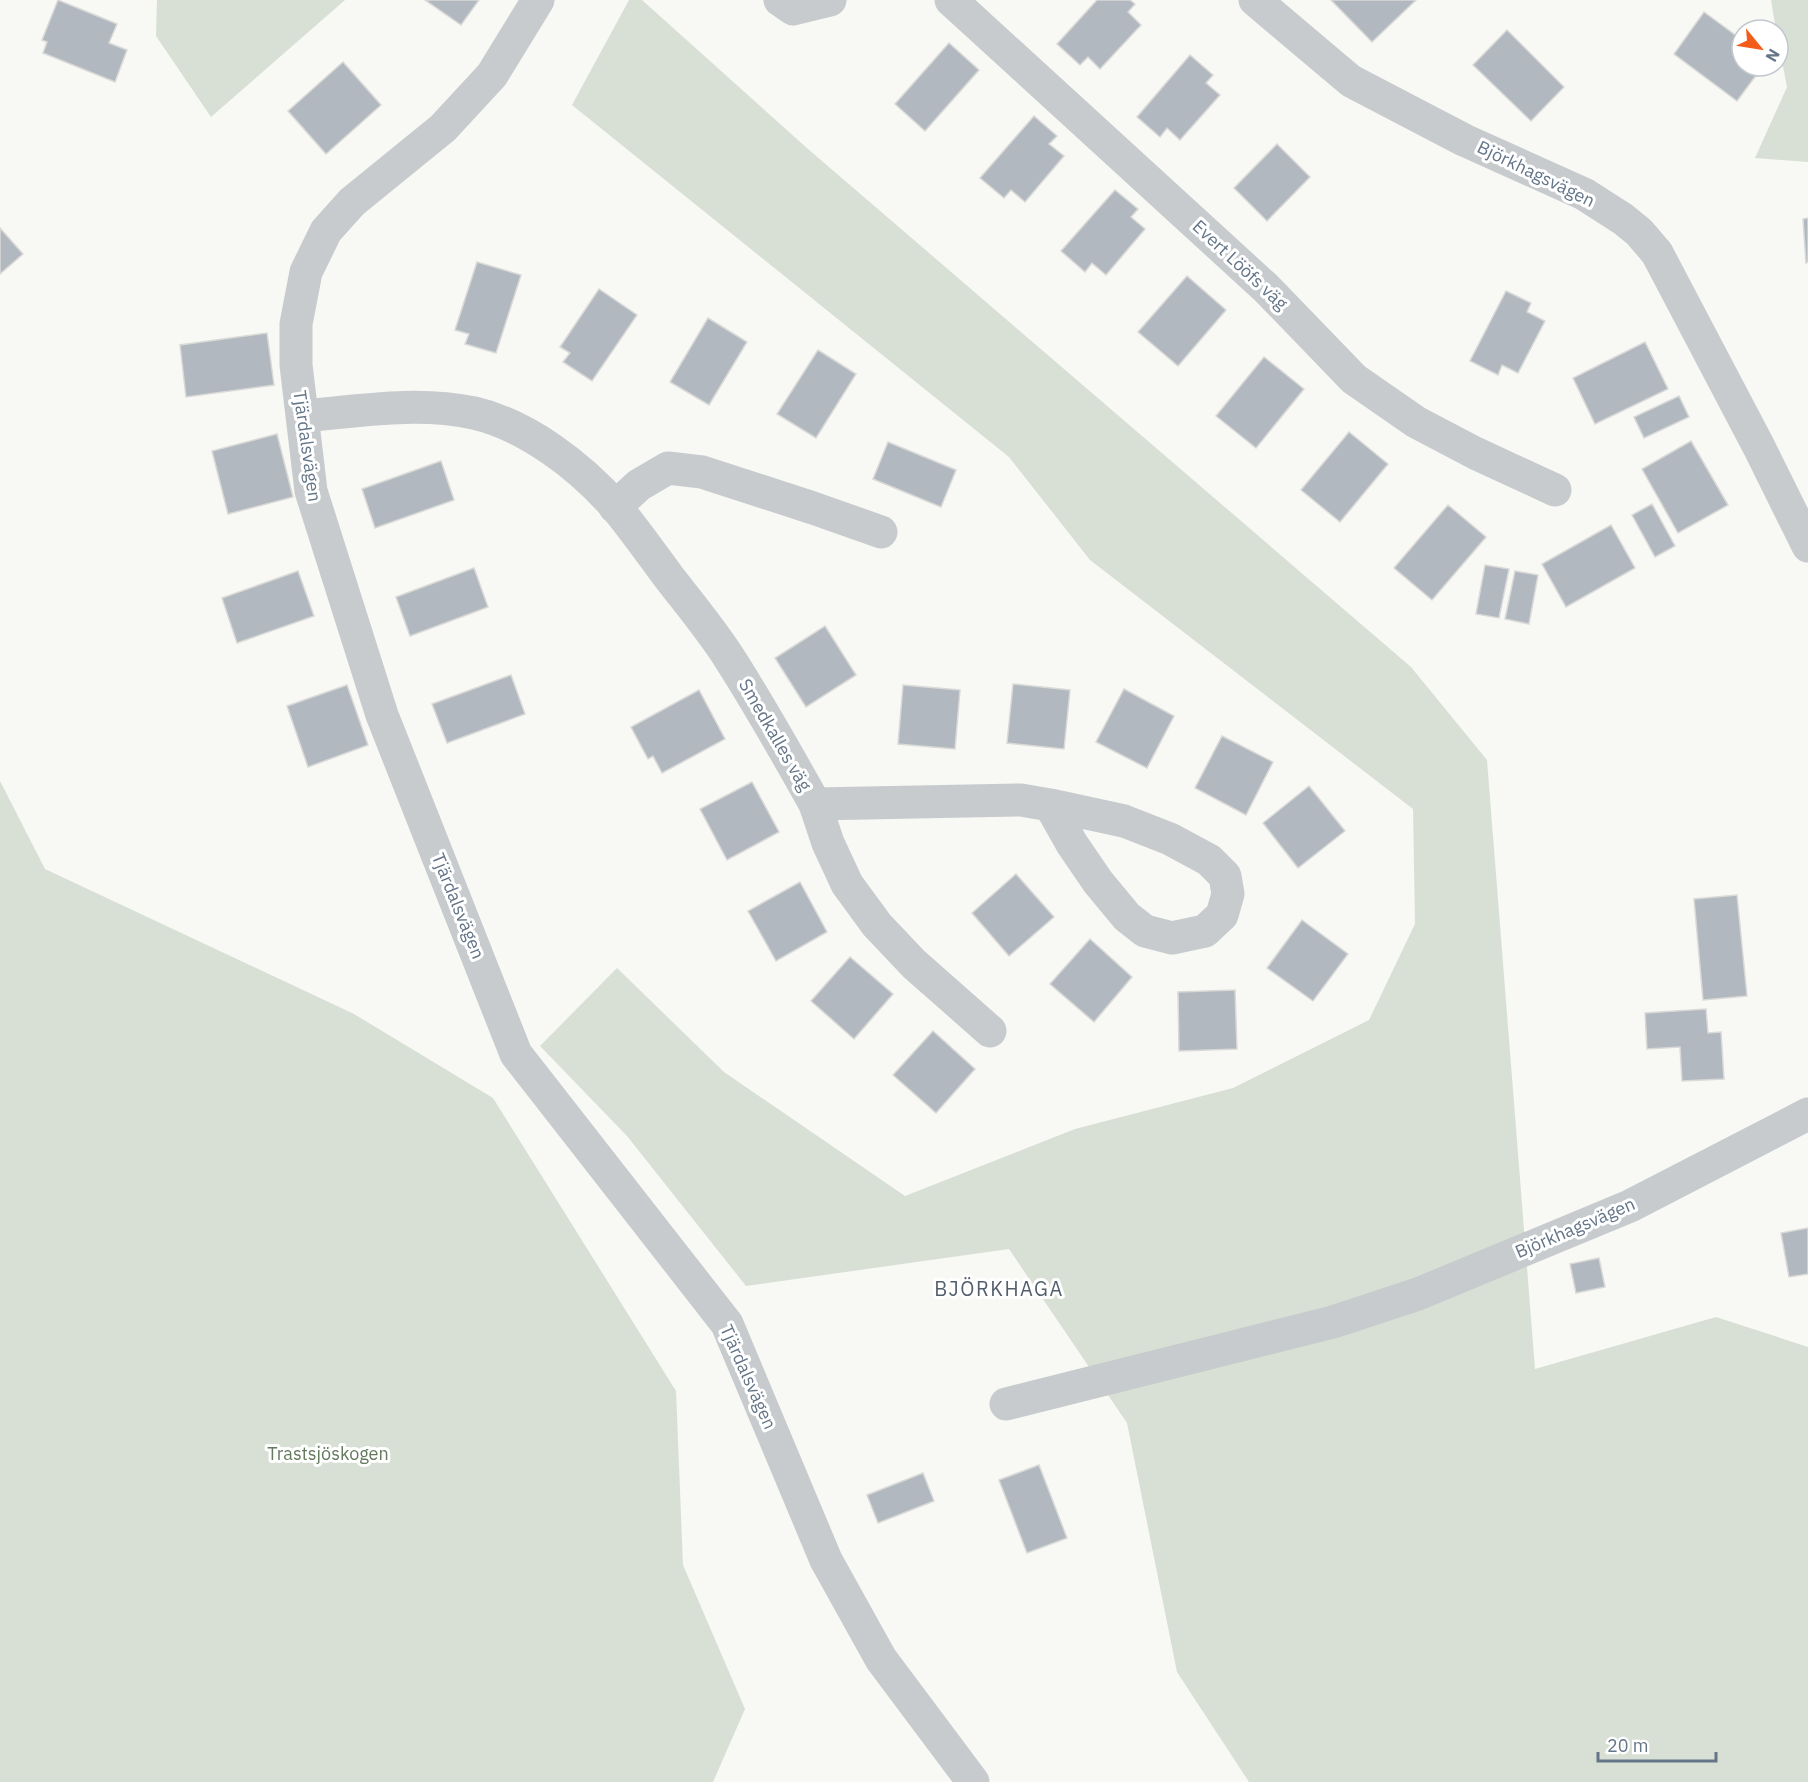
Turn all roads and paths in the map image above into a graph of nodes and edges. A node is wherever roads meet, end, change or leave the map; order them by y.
1 (538, 0) edge
2 (780, 0) edge
3 (830, 0) edge
4 (951, 0) edge
5 (1255, 0) edge
6 (303, 416) junction
7 (1555, 490) dead end
8 (615, 507) junction
9 (881, 532) dead end
10 (1808, 546) edge
11 (815, 804) junction
12 (1050, 805) junction
13 (990, 1031) dead end
14 (1808, 1114) edge
15 (1006, 1404) dead end
16 (973, 1782) edge

1 - 6 street, Tjärdalsvägen
2 - 3 street
4 - 7 street, Evert Lööfs väg
5 - 10 street, Björkhagsvägen
6 - 8 street, Smedkalles väg
6 - 16 street, Tjärdalsvägen
8 - 9 street
8 - 11 street, Smedkalles väg
11 - 12 street, Smedkalles väg
11 - 13 street
12 - 12 street, Smedkalles väg
14 - 15 street, Björkhagsvägen

